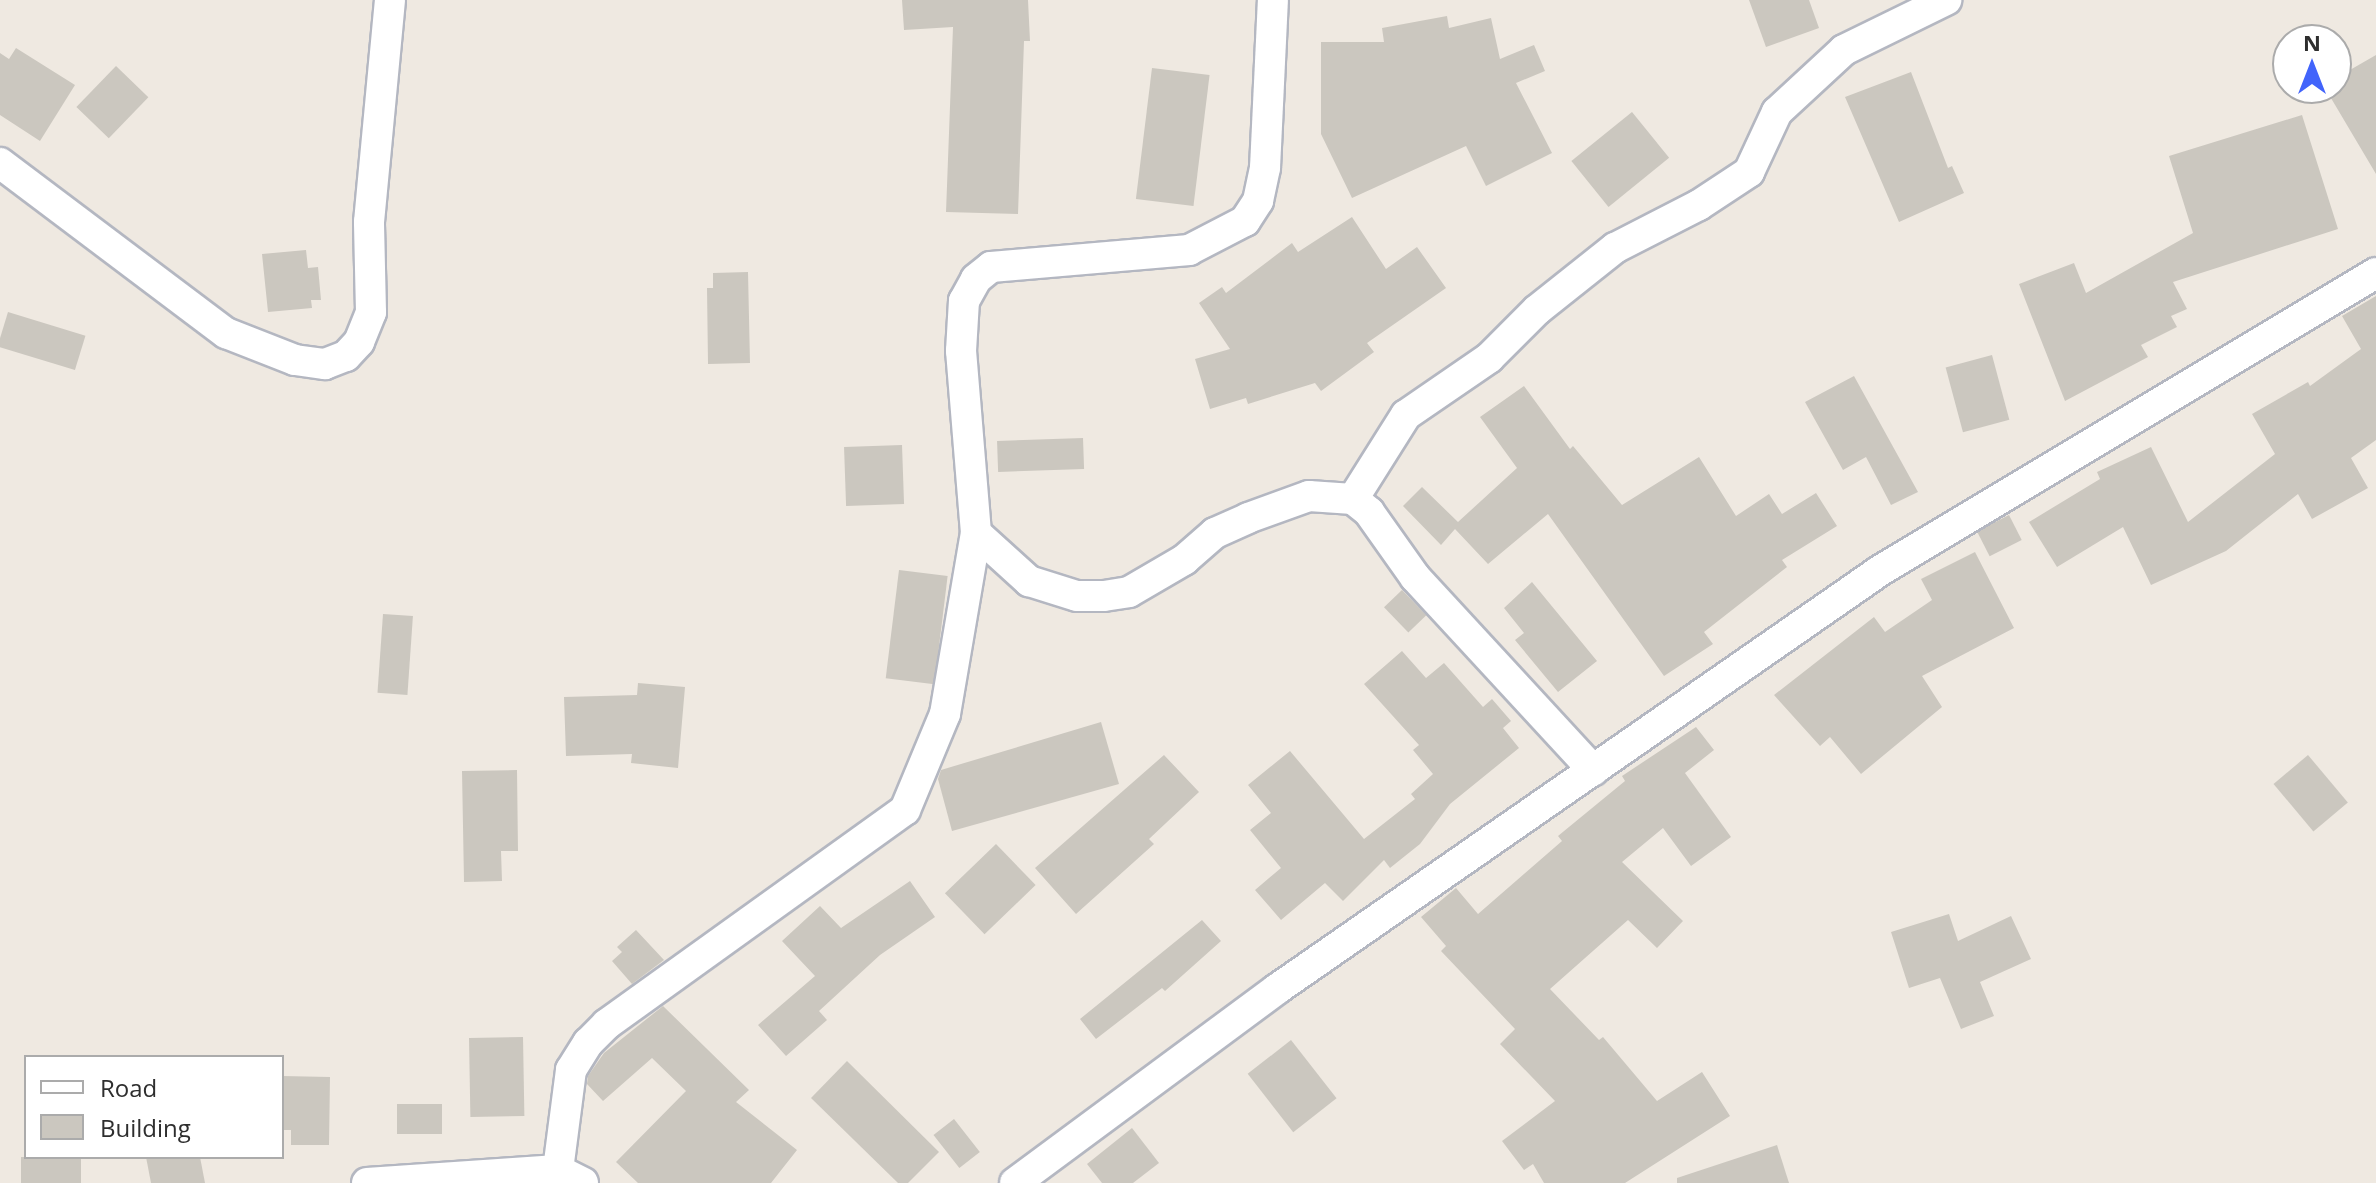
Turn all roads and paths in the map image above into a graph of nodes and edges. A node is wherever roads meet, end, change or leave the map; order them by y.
1 (390, 0) edge
2 (1273, 0) edge
3 (1946, 0) edge
4 (0, 163) edge
5 (2376, 273) edge
6 (1353, 499) junction
7 (976, 533) junction
8 (1593, 770) junction
9 (570, 1176) edge
10 (367, 1183) edge
11 (1015, 1183) edge

1 - 4 street
2 - 7 street
3 - 6 street
5 - 8 street
6 - 7 street
6 - 8 street
7 - 9 street
8 - 11 street
9 - 10 street

